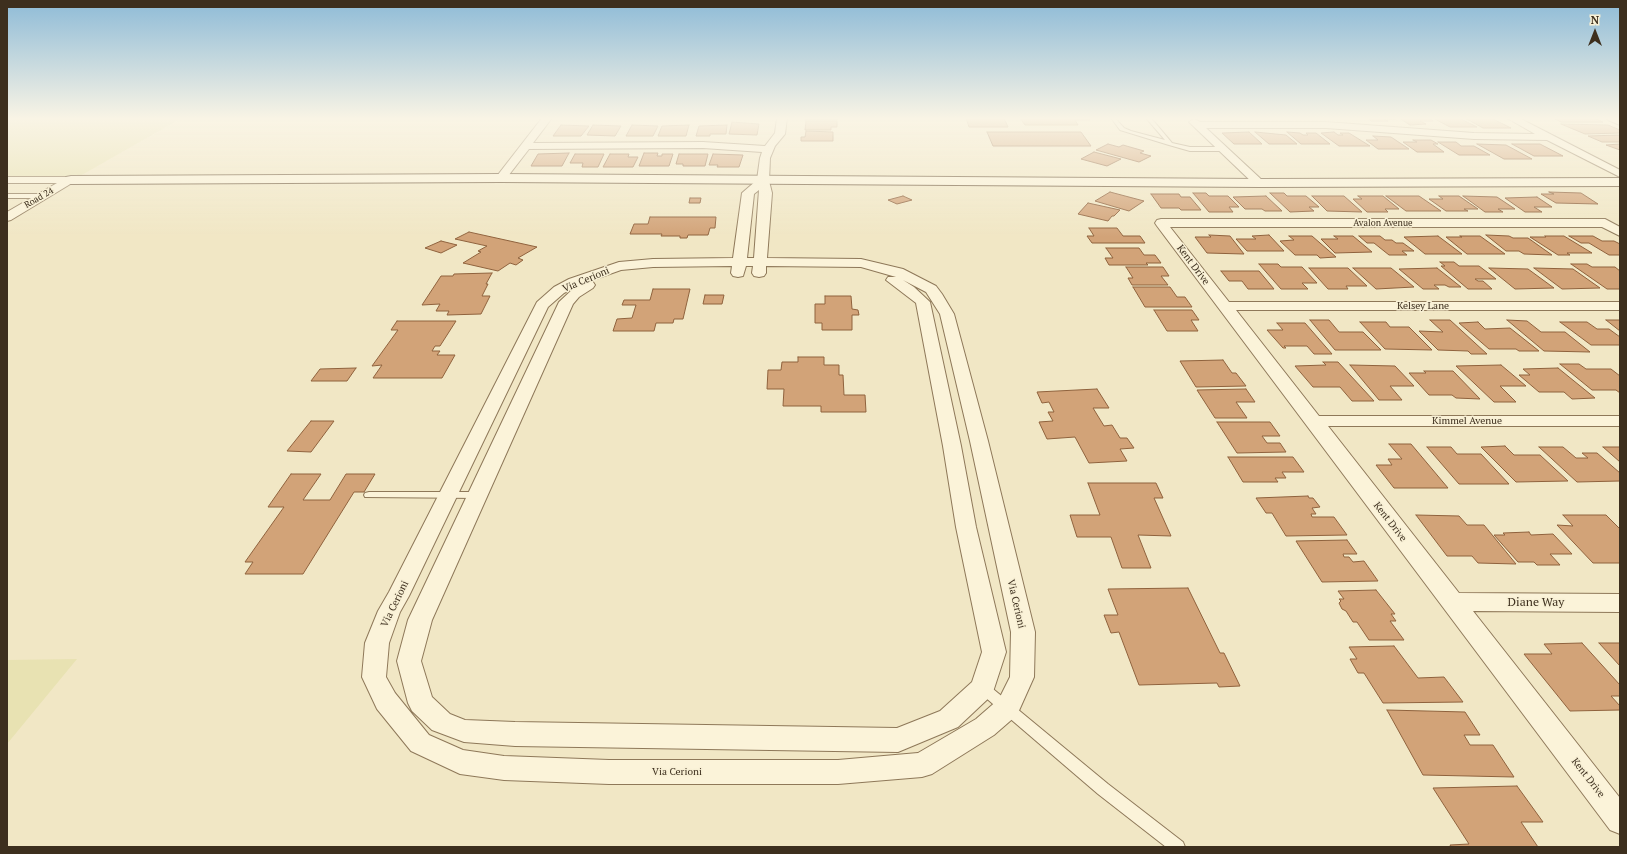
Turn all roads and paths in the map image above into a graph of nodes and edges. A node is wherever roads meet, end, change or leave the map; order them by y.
1 (517, 158) edge
2 (765, 158) edge
3 (1232, 158) edge
4 (1589, 158) edge
5 (1620, 174) edge
6 (501, 178) junction
7 (7, 180) edge
8 (71, 180) junction
9 (763, 181) junction
10 (1620, 182) edge
11 (1259, 183) junction
12 (7, 196) edge
13 (43, 196) junction
14 (7, 216) edge
15 (1161, 223) joint
16 (1620, 232) edge
17 (738, 267) junction
18 (760, 268) junction
19 (1225, 306) junction
20 (1620, 306) edge
21 (1620, 420) edge
22 (1313, 421) junction
23 (369, 495) dead end
24 (448, 495) junction
25 (478, 495) junction
26 (1452, 602) junction
27 (1620, 603) edge
28 (983, 688) junction
29 (1008, 707) junction
30 (1620, 820) edge
31 (1178, 847) edge

1 - 6 street
2 - 9 street
3 - 11 street
4 - 5 street
6 - 8 main road
6 - 9 main road
7 - 8 street
8 - 13 street, Road 24
9 - 11 main road
9 - 17 street
9 - 18 street
10 - 11 main road
12 - 13 lane
13 - 14 street, Road 24
15 - 16 street, Avalon Avenue
15 - 19 street, Kent Drive
17 - 18 street, Via Cerioni
17 - 24 street, Via Cerioni
17 - 25 street, Via Cerioni
18 - 28 street, Via Cerioni
18 - 29 street, Via Cerioni
19 - 20 street, Kelsey Lane
19 - 22 street, Kent Drive
21 - 22 street, Kimmel Avenue
22 - 26 street, Kent Drive
23 - 24 lane
24 - 25 lane
24 - 29 street, Via Cerioni
25 - 28 street, Via Cerioni
26 - 27 street, Diane Way
26 - 30 street, Kent Drive
28 - 29 lane
29 - 31 lane

